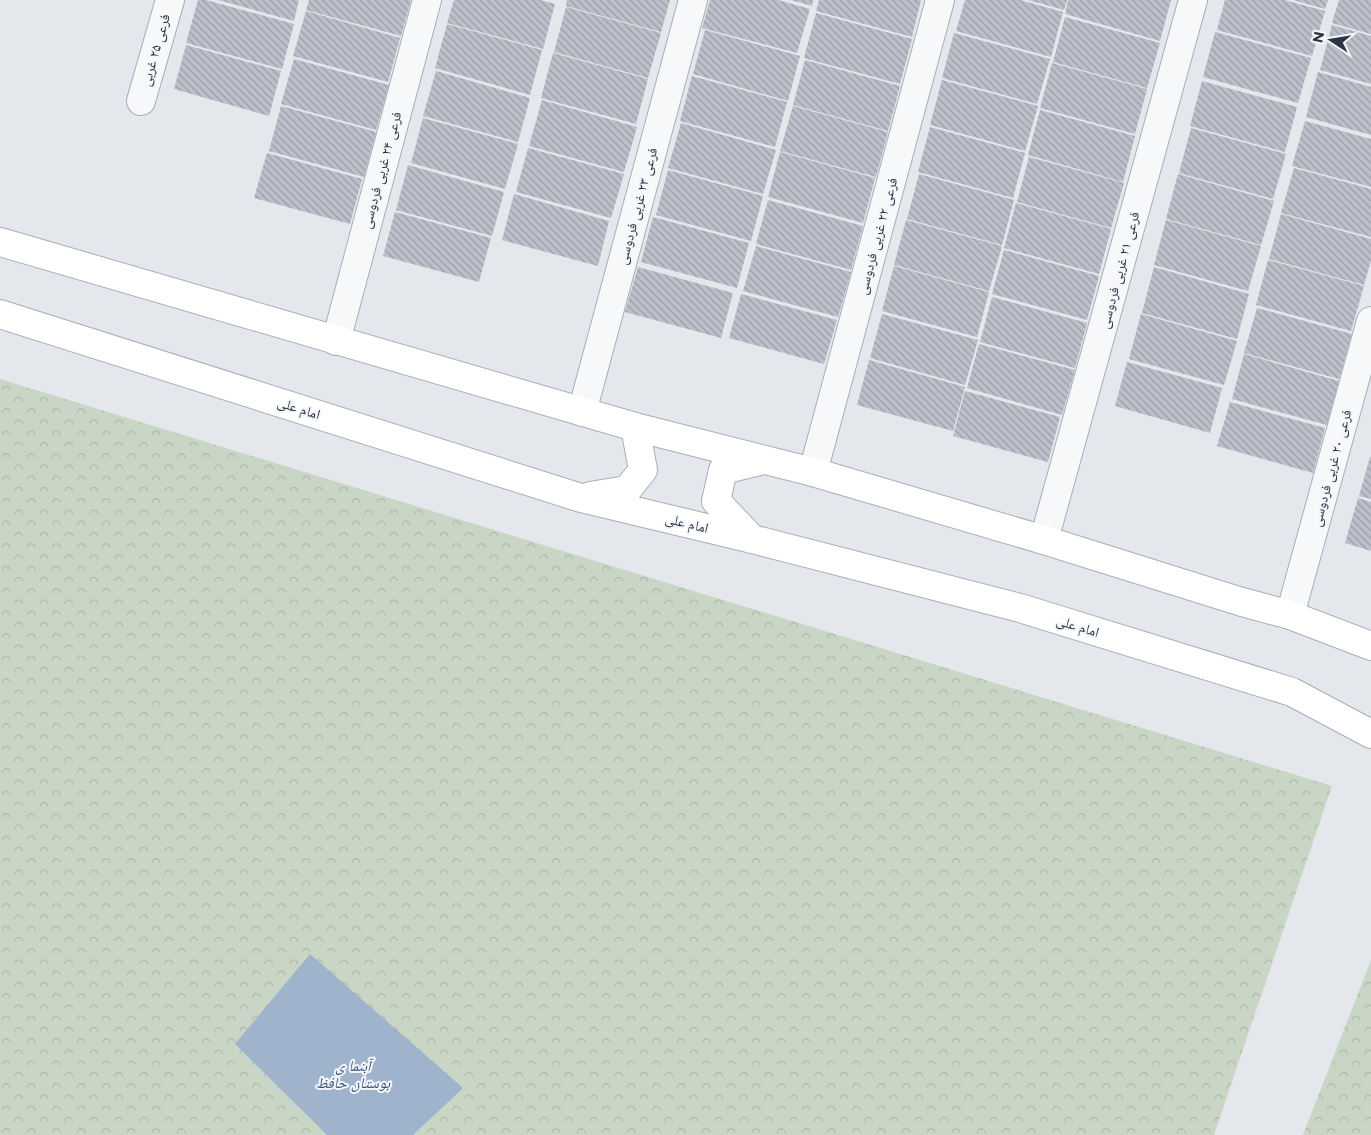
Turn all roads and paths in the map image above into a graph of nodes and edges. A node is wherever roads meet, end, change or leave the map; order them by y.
1 (170, 0) edge
2 (427, 0) edge
3 (693, 0) edge
4 (940, 0) edge
5 (1193, 0) edge
6 (141, 101) dead end
7 (0, 242) edge
8 (0, 314) edge
9 (1371, 321) edge
10 (336, 341) junction
11 (582, 412) junction
12 (635, 427) junction
13 (764, 460) junction
14 (813, 472) junction
15 (582, 498) junction
16 (752, 539) junction
17 (1044, 540) junction
18 (1290, 615) junction
19 (1371, 646) edge
20 (1371, 734) edge

1 - 6 street, فرعی ۲۵ غربی
2 - 10 street, فرعی ۲۴ غربی فردوسی
3 - 11 street, فرعی ۲۳ غربی فردوسی
4 - 14 street, فرعی ۲۲ غربی فردوسی
5 - 17 street, فرعی ۲۱ غربی فردوسی
7 - 10 main road
8 - 15 main road, امام علی
9 - 18 street, فرعی ۲۰ غربی فردوسی
10 - 11 main road
11 - 12 main road
12 - 13 main road
12 - 15 main road
13 - 14 main road
13 - 16 main road
14 - 17 main road
15 - 16 main road, امام علی
16 - 20 main road, امام علی
17 - 18 main road
18 - 19 main road

